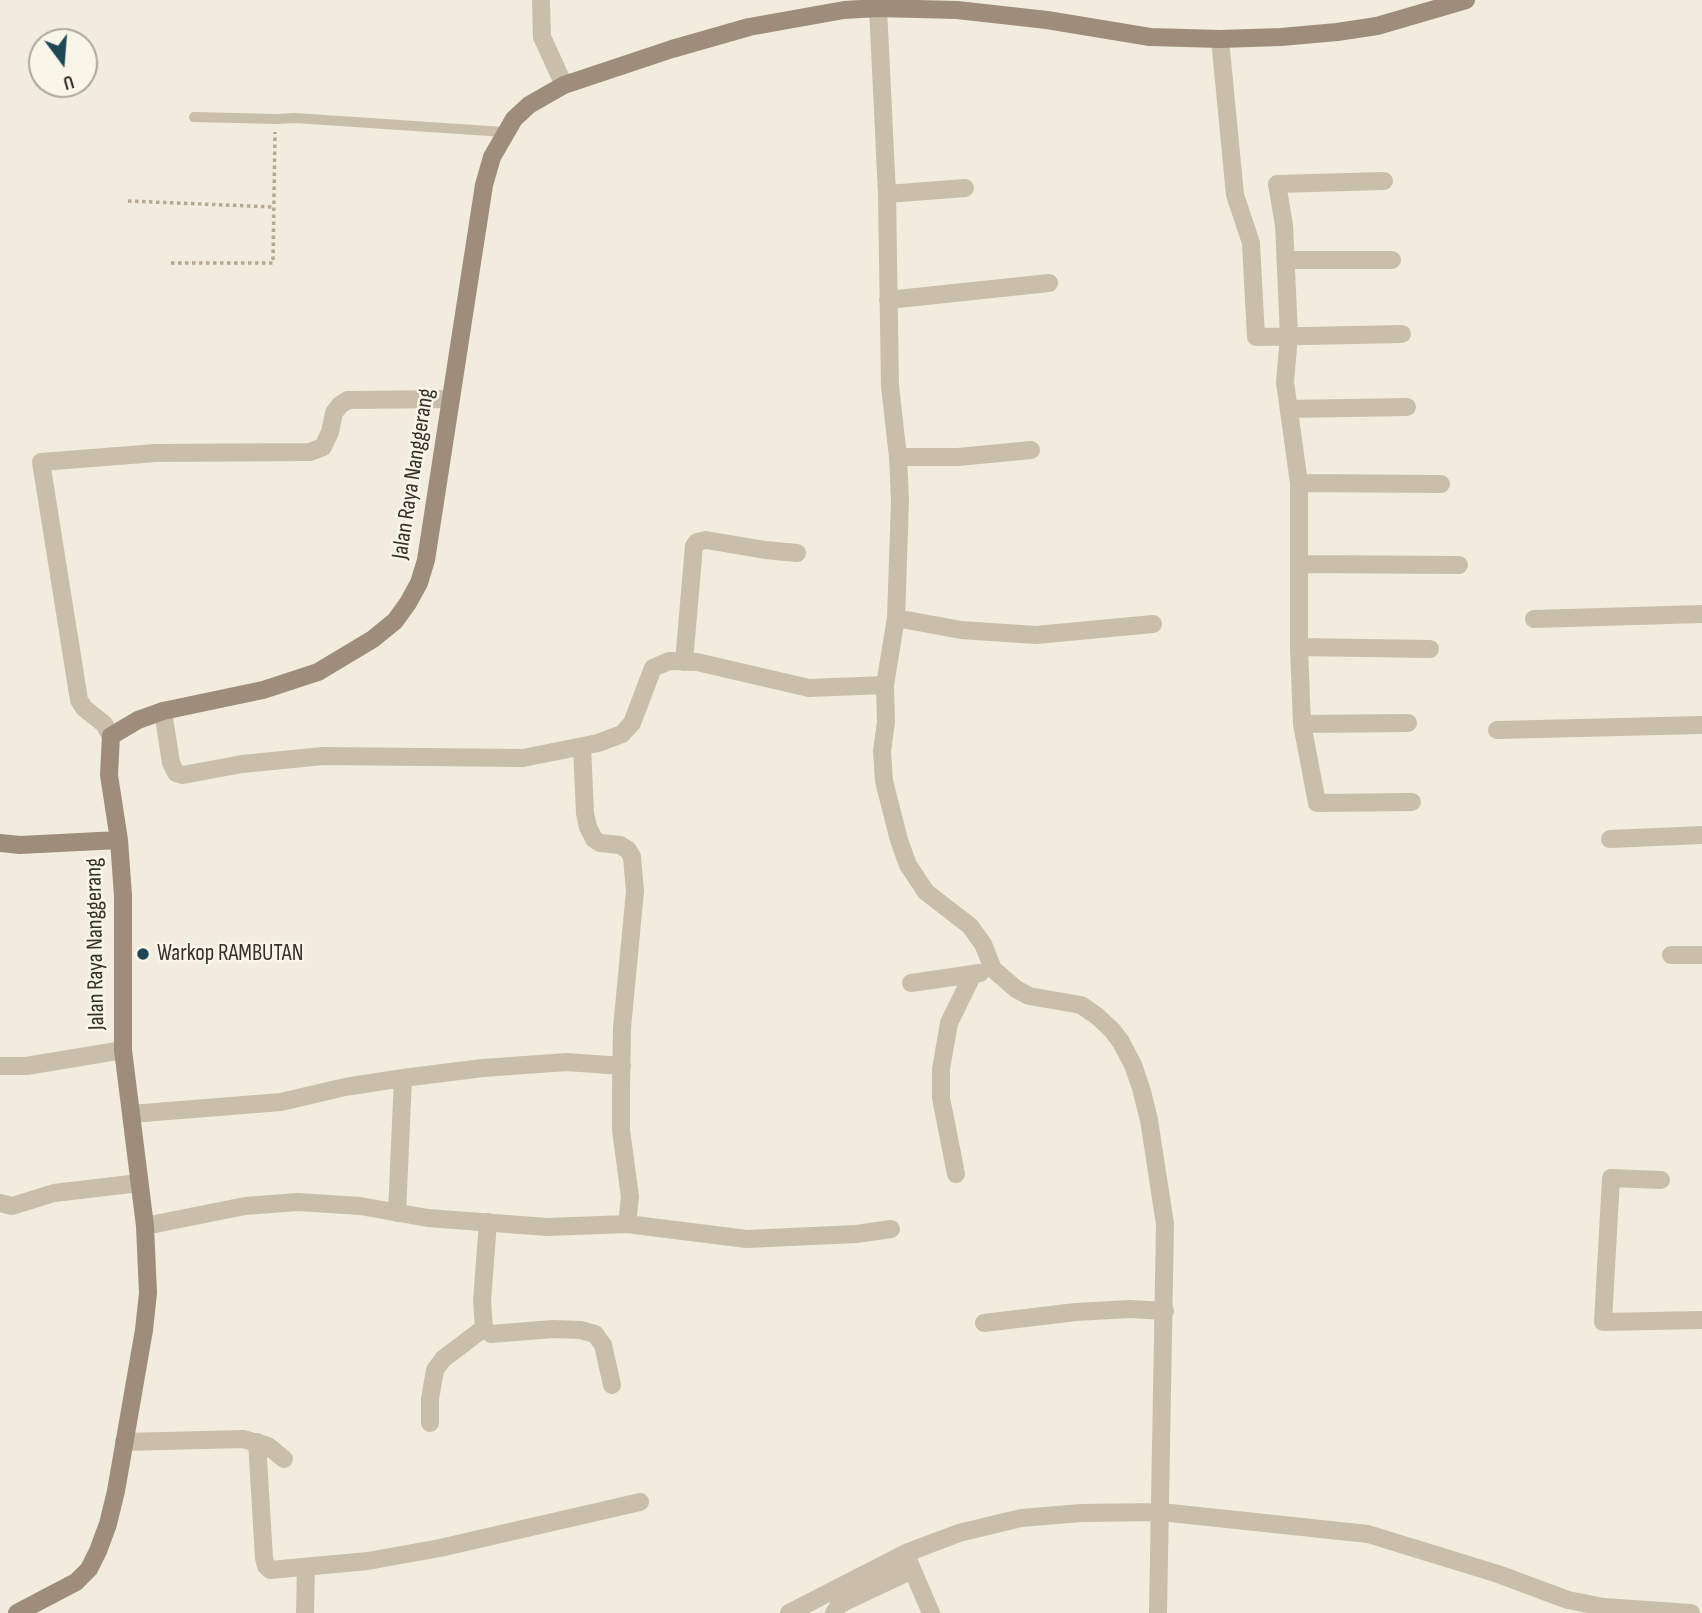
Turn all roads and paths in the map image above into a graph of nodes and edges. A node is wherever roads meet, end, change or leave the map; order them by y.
1 (541, 0) edge
2 (1466, 0) edge
3 (878, 8) junction
4 (1220, 39) junction
5 (564, 85) junction
6 (194, 117) dead end
7 (276, 119) junction
8 (504, 132) junction
9 (1384, 181) dead end
10 (965, 188) dead end
11 (887, 194) junction
12 (128, 201) dead end
13 (274, 208) junction
14 (1392, 260) dead end
15 (1286, 261) junction
16 (171, 263) dead end
17 (1049, 283) dead end
18 (888, 299) junction
19 (1402, 334) dead end
20 (1289, 336) junction
21 (451, 398) junction
22 (1408, 407) dead end
23 (1289, 408) junction
24 (1031, 450) dead end
25 (898, 457) junction
26 (1299, 483) junction
27 (1441, 484) dead end
28 (797, 553) dead end
29 (1299, 564) junction
30 (1459, 565) dead end
31 (1702, 614) edge
32 (896, 618) junction
33 (1535, 619) dead end
34 (1153, 624) dead end
35 (1299, 647) junction
36 (1430, 649) dead end
37 (684, 662) junction
38 (885, 685) junction
39 (163, 711) junction
40 (1408, 723) dead end
41 (1302, 724) junction
42 (1702, 725) edge
43 (1497, 730) dead end
44 (111, 736) junction
45 (582, 746) junction
46 (1412, 802) dead end
47 (1702, 835) edge
48 (1610, 839) dead end
49 (119, 840) junction
50 (0, 842) edge
51 (1671, 955) dead end
52 (1702, 955) edge
53 (993, 969) junction
54 (973, 974) junction
55 (911, 983) dead end
56 (122, 1050) junction
57 (0, 1066) edge
58 (622, 1066) junction
59 (403, 1078) junction
60 (131, 1114) junction
61 (956, 1174) dead end
62 (1661, 1180) dead end
63 (139, 1183) junction
64 (0, 1203) edge
65 (397, 1213) junction
66 (488, 1222) junction
67 (627, 1224) junction
68 (145, 1226) junction
69 (891, 1229) dead end
70 (1165, 1311) junction
71 (1702, 1320) edge
72 (984, 1323) dead end
73 (484, 1328) junction
74 (612, 1385) dead end
75 (430, 1423) dead end
76 (124, 1442) junction
77 (257, 1442) junction
78 (284, 1459) dead end
79 (640, 1502) dead end
80 (1161, 1511) junction
81 (906, 1553) junction
82 (306, 1568) junction
83 (912, 1570) junction
84 (1638, 1611) edge
85 (17, 1613) edge
86 (305, 1613) edge
87 (791, 1613) edge
88 (834, 1613) edge
89 (931, 1613) edge
90 (1158, 1613) edge
91 (1691, 1613) edge

1 - 5 street
2 - 4 street, Jalan Raya Nanggerang
3 - 4 street, Jalan Raya Nanggerang
3 - 5 street, Jalan Raya Nanggerang
3 - 11 street
4 - 20 street
5 - 8 street, Jalan Raya Nanggerang
6 - 7 lane
7 - 8 lane
7 - 13 path
8 - 21 street, Jalan Raya Nanggerang
9 - 15 street
10 - 11 street
11 - 18 street
12 - 13 path
13 - 16 path
14 - 15 street
15 - 20 street
17 - 18 street
18 - 25 street
19 - 20 street
20 - 23 street
21 - 39 street, Jalan Raya Nanggerang
21 - 44 street
22 - 23 street
23 - 26 street
24 - 25 street
25 - 32 street
26 - 27 street
26 - 29 street
28 - 37 street
29 - 30 street
29 - 35 street
31 - 33 street
32 - 34 street
32 - 38 street
35 - 36 street
35 - 41 street
37 - 38 street
37 - 45 street
38 - 53 street
39 - 44 street, Jalan Raya Nanggerang
39 - 45 street
40 - 41 street
41 - 46 street
42 - 43 street
44 - 49 street, Jalan Raya Nanggerang
45 - 58 street
47 - 48 street
49 - 50 street
49 - 56 street, Jalan Raya Nanggerang
51 - 52 street
53 - 54 street
53 - 70 street
54 - 55 street
54 - 61 street
56 - 57 street
56 - 60 street, Jalan Raya Nanggerang
58 - 59 street
58 - 67 street
59 - 60 street
59 - 65 street
60 - 63 street, Jalan Raya Nanggerang
62 - 71 street
63 - 64 street
63 - 68 street, Jalan Raya Nanggerang
65 - 66 street
65 - 68 street
66 - 67 street
66 - 73 street
67 - 69 street
68 - 76 street, Jalan Raya Nanggerang
70 - 72 street
70 - 80 street
73 - 74 street
73 - 75 street
76 - 77 street
76 - 85 street, Jalan Raya Nanggerang
77 - 78 street
77 - 82 street
79 - 82 street
80 - 81 street
80 - 84 street
80 - 90 street
81 - 83 street
81 - 87 street
82 - 86 street
83 - 88 street
83 - 89 street
84 - 91 street

